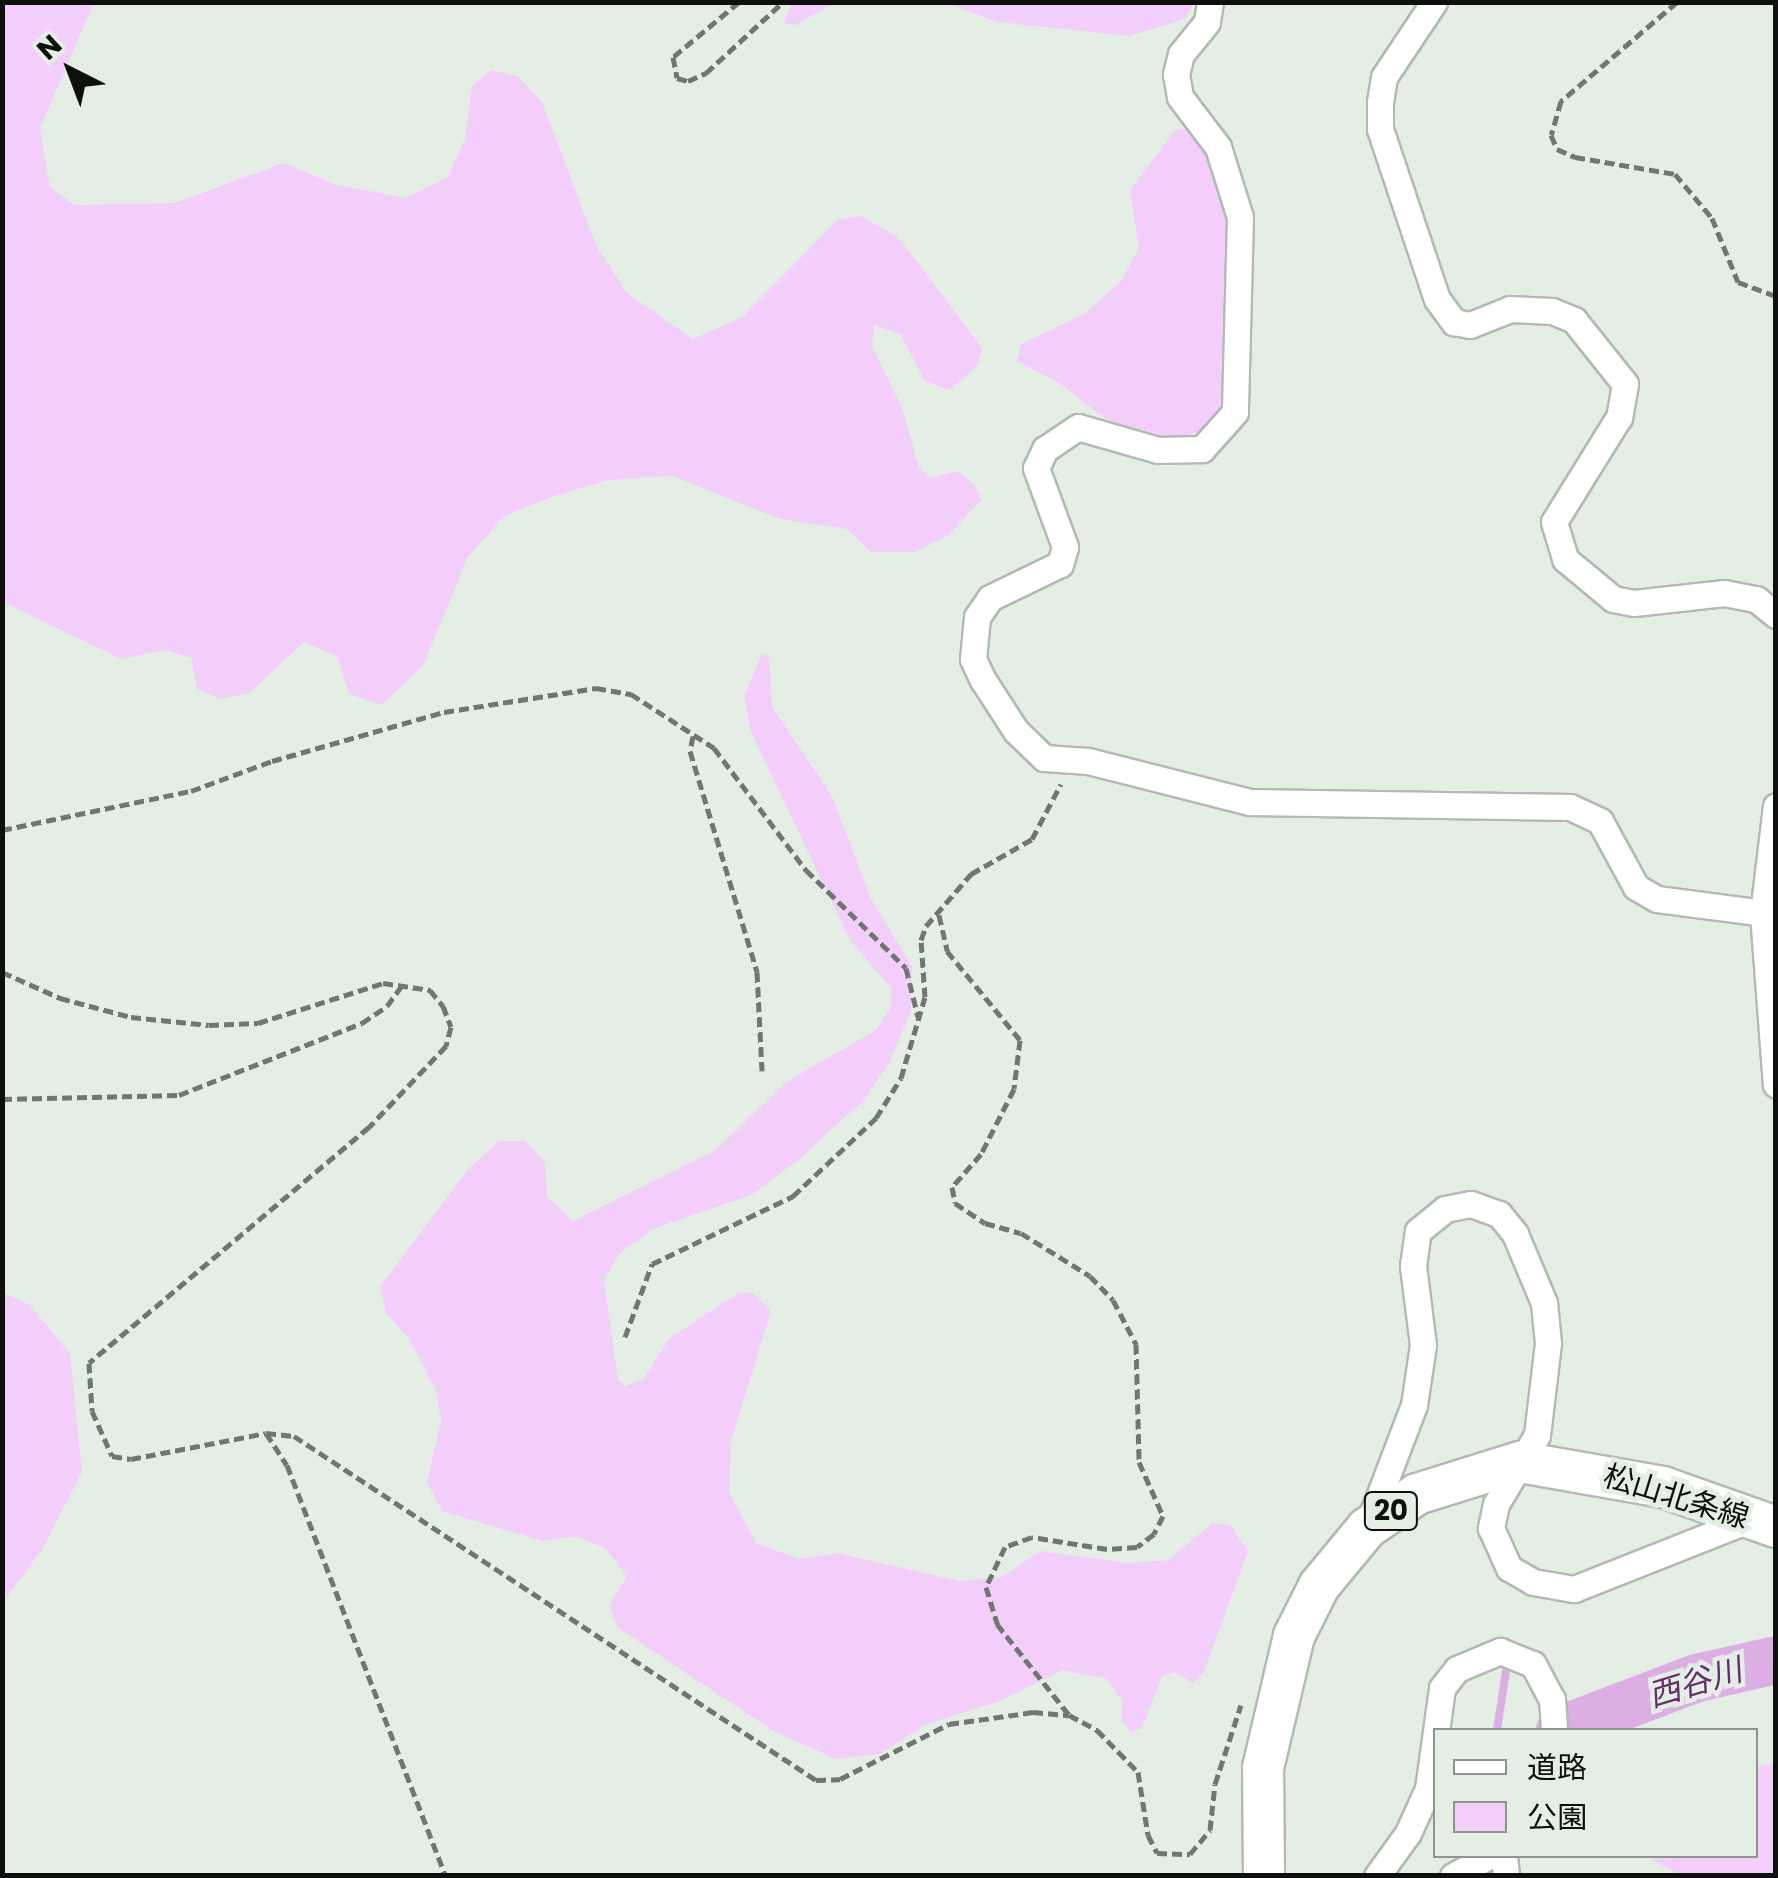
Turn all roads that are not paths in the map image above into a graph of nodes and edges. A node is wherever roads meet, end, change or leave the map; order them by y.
1 (1210, 2) edge
2 (1434, 2) edge
3 (1776, 615) edge
4 (1776, 806) edge
5 (1763, 913) junction
6 (1776, 1085) edge
7 (1520, 1462) junction
8 (1762, 1524) edge
9 (1367, 1528) junction
10 (1436, 1728) edge
11 (1554, 1728) edge
12 (1433, 1753) edge
13 (1264, 1876) edge
14 (1377, 1876) edge

1 - 5 street
2 - 3 street
4 - 5 street
5 - 6 street
7 - 8 main road, 松山北条線 / 20
7 - 8 street
7 - 9 main road, 松山北条線 / 20
7 - 9 street
9 - 13 main road, 松山北条線 / 20
10 - 11 street
12 - 14 street

